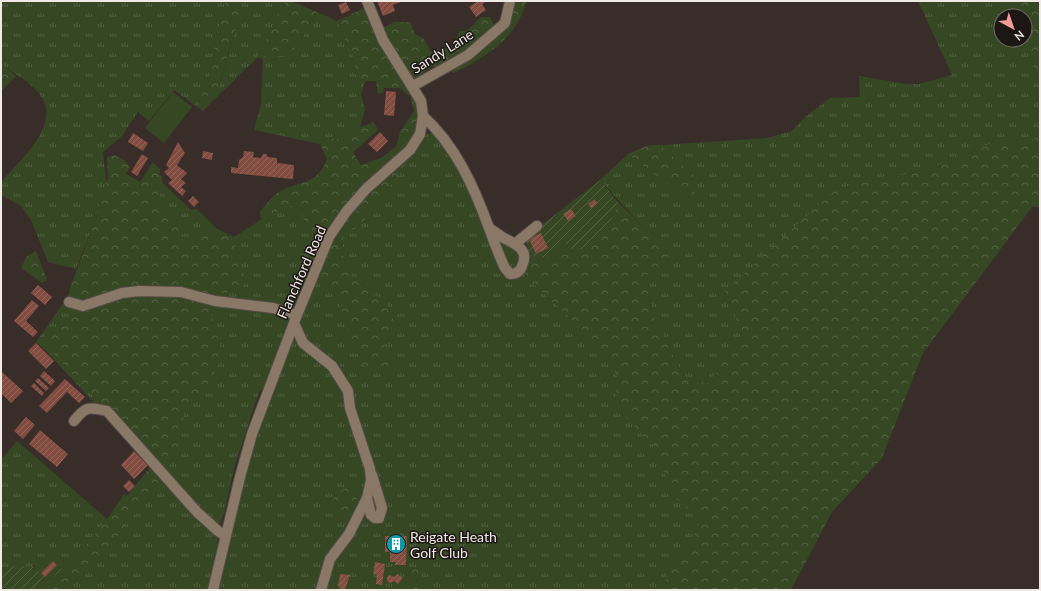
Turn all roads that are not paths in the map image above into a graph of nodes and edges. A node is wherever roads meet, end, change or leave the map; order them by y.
1 (367, 1) edge
2 (510, 1) edge
3 (413, 86) junction
4 (423, 116) junction
5 (537, 226) dead end
6 (489, 228) junction
7 (516, 243) junction
8 (69, 302) dead end
9 (295, 319) junction
10 (303, 343) junction
11 (286, 344) junction
12 (74, 421) dead end
13 (370, 469) junction
14 (367, 498) junction
15 (225, 536) junction
16 (213, 590) edge
17 (321, 590) edge

1 - 3 street, Flanchford Road
2 - 3 street, Sandy Lane
3 - 4 street, Flanchford Road
4 - 6 street
4 - 9 street, Flanchford Road
5 - 7 street
6 - 7 street
6 - 7 street
8 - 9 street
9 - 10 street
9 - 11 street, Flanchford Road
10 - 11 street
10 - 13 street
11 - 15 street, Flanchford Road
12 - 15 street
13 - 14 street
13 - 14 street
14 - 17 street
15 - 16 street, Flanchford Road

